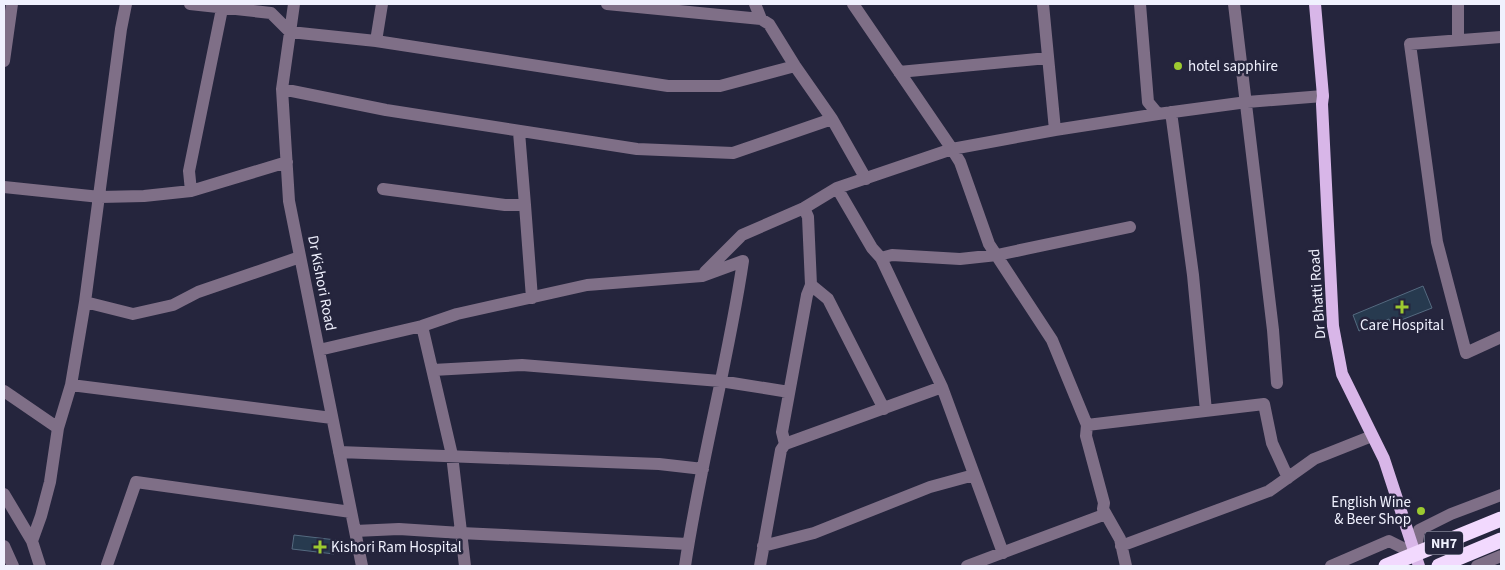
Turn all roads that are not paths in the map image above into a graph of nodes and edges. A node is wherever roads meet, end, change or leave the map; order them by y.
1 (12, 4) edge
2 (126, 4) edge
3 (190, 4) edge
4 (294, 4) edge
5 (382, 4) edge
6 (607, 4) edge
7 (755, 4) edge
8 (853, 4) edge
9 (1043, 4) edge
10 (1140, 4) edge
11 (1234, 4) edge
12 (1315, 4) edge
13 (1458, 4) edge
14 (223, 5) edge
15 (761, 19) junction
16 (290, 32) junction
17 (1501, 37) edge
18 (1458, 40) junction
19 (376, 42) junction
20 (1048, 58) junction
21 (4, 61) edge
22 (795, 66) junction
23 (899, 72) junction
24 (282, 89) junction
25 (1323, 96) junction
26 (1247, 102) junction
27 (1164, 113) junction
28 (832, 119) junction
29 (1055, 130) junction
30 (519, 132) junction
31 (952, 149) junction
32 (287, 162) junction
33 (866, 179) junction
34 (4, 188) edge
35 (837, 188) junction
36 (383, 189) dead end
37 (191, 191) junction
38 (100, 197) junction
39 (525, 205) junction
40 (804, 208) junction
41 (1130, 227) dead end
42 (997, 255) junction
43 (300, 257) junction
44 (881, 258) junction
45 (702, 276) junction
46 (811, 285) junction
47 (532, 298) junction
48 (85, 302) junction
49 (422, 326) junction
50 (1501, 337) edge
51 (319, 350) junction
52 (433, 370) junction
53 (720, 381) junction
54 (1277, 383) dead end
55 (71, 385) junction
56 (942, 387) junction
57 (4, 392) edge
58 (789, 392) junction
59 (884, 409) junction
60 (1206, 411) junction
61 (332, 418) junction
62 (1087, 426) junction
63 (58, 428) junction
64 (1372, 436) junction
65 (785, 444) junction
66 (339, 452) junction
67 (452, 455) junction
68 (703, 469) junction
69 (974, 475) junction
70 (1288, 478) junction
71 (4, 494) edge
72 (1501, 495) edge
73 (351, 512) junction
74 (1106, 514) junction
75 (1501, 519) edge
76 (355, 531) junction
77 (461, 533) junction
78 (1501, 540) edge
79 (32, 541) junction
80 (688, 544) junction
81 (4, 546) edge
82 (763, 546) junction
83 (1121, 546) junction
84 (1003, 553) junction
85 (1501, 556) edge
86 (1417, 560) edge
87 (13, 566) edge
88 (40, 566) edge
89 (106, 566) edge
90 (362, 566) edge
91 (465, 566) edge
92 (685, 566) edge
93 (760, 566) edge
94 (967, 566) edge
95 (1126, 566) edge
96 (1331, 566) edge
97 (1386, 566) edge
98 (1439, 566) edge
99 (1477, 566) edge

1 - 21 street
2 - 38 street
3 - 14 street
4 - 16 street, Dr Kishori Road
5 - 19 street
6 - 15 street
7 - 15 street
8 - 23 street
9 - 20 street
10 - 27 street
11 - 26 street
12 - 25 main road, Dr Bhatti Road
13 - 18 street
14 - 16 street
14 - 37 street
15 - 22 street
16 - 19 street
16 - 24 street, Dr Kishori Road
17 - 18 street
18 - 50 street
19 - 22 street
20 - 23 street
20 - 29 street
22 - 28 street
23 - 31 street
24 - 30 street
24 - 32 street, Dr Kishori Road
25 - 26 street
25 - 64 main road, Dr Bhatti Road
26 - 27 street
26 - 54 street
27 - 29 street
27 - 60 street
28 - 30 street
28 - 33 street
29 - 31 street
30 - 39 street
31 - 33 street
31 - 42 street
32 - 37 street
32 - 43 street, Dr Kishori Road
33 - 35 street
34 - 38 street
35 - 40 street
35 - 44 street
36 - 39 street
37 - 38 street
38 - 48 street
39 - 47 street
40 - 45 street
40 - 46 street
41 - 42 street
42 - 44 street
42 - 62 street
43 - 48 street
43 - 51 street, Dr Kishori Road
44 - 56 street
45 - 47 street
45 - 53 street
46 - 58 street
46 - 59 street
47 - 49 street
48 - 55 street
49 - 51 street
49 - 52 street
51 - 61 street, Dr Kishori Road
52 - 53 street
52 - 67 street
53 - 58 street
53 - 68 street
55 - 61 street
55 - 63 street
56 - 59 street
56 - 69 street
57 - 63 street
58 - 65 street
59 - 65 street
60 - 62 street
60 - 70 street
61 - 66 street, Dr Kishori Road
62 - 74 street
63 - 79 street
64 - 70 street
64 - 86 main road, Dr Bhatti Road
65 - 82 street
66 - 67 street
66 - 73 street, Dr Kishori Road
67 - 68 street
67 - 77 street
68 - 80 street
69 - 82 street
69 - 84 street
70 - 83 street
71 - 79 street
72 - 86 street
73 - 76 street, Dr Kishori Road
73 - 89 street
74 - 83 street
74 - 84 street
75 - 86 highway, NH7
76 - 77 street
76 - 90 street, Dr Kishori Road
77 - 80 street
77 - 91 street
78 - 98 highway, NH7
79 - 88 street
80 - 92 street
81 - 87 street
82 - 93 street
83 - 95 street
84 - 94 street
85 - 99 street
86 - 96 street
86 - 97 highway, NH7

